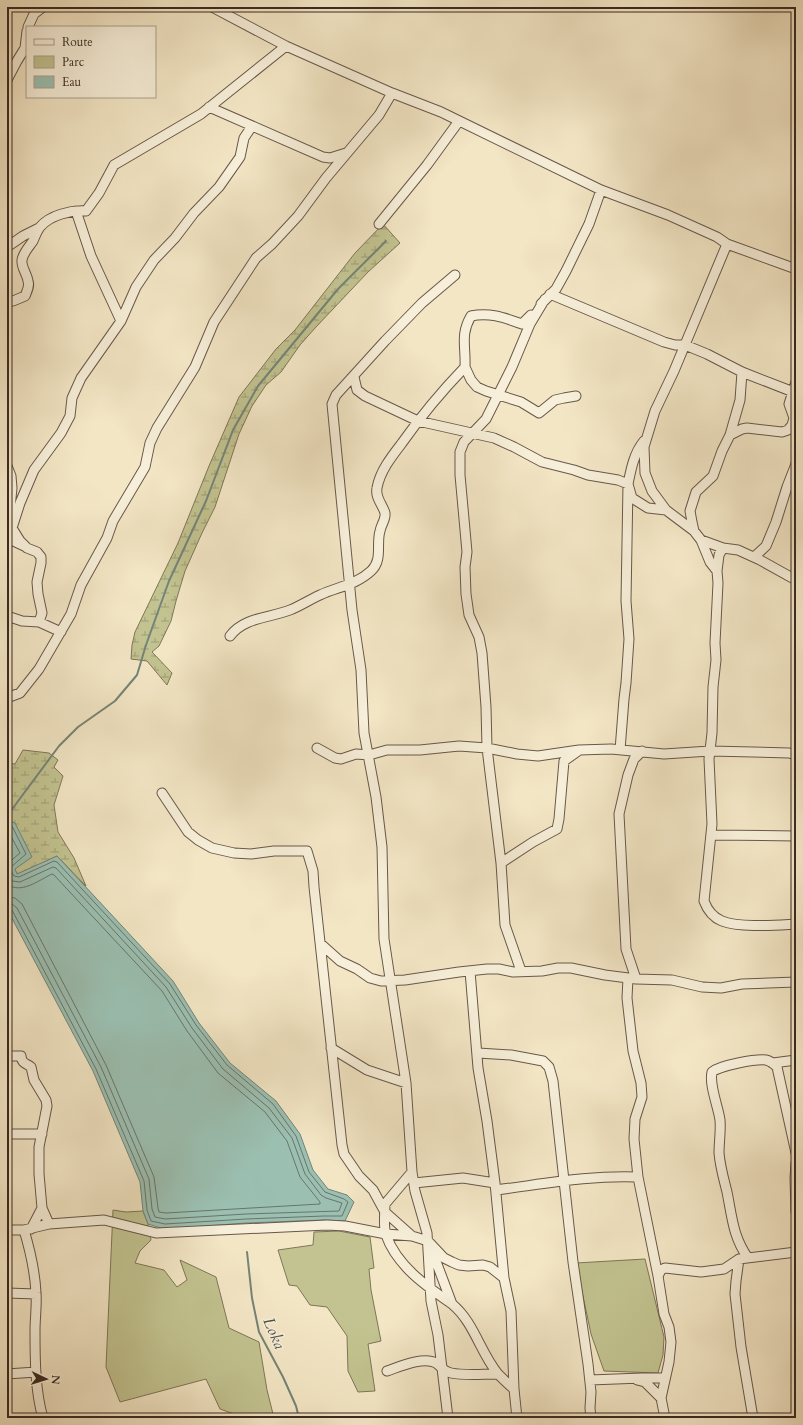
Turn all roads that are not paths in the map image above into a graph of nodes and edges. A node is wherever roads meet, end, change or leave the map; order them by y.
1 (43, 7) edge
2 (212, 7) edge
3 (28, 26) edge
4 (26, 40) edge
5 (286, 46) junction
6 (7, 80) edge
7 (392, 93) junction
8 (210, 107) junction
9 (459, 121) junction
10 (252, 126) junction
11 (347, 153) junction
12 (601, 190) junction
13 (76, 210) junction
14 (379, 224) dead end
15 (39, 228) junction
16 (727, 244) junction
17 (7, 247) edge
18 (796, 270) edge
19 (455, 275) dead end
20 (548, 297) junction
21 (7, 301) edge
22 (121, 321) junction
23 (685, 345) junction
24 (465, 367) junction
25 (742, 372) junction
26 (354, 377) junction
27 (795, 389) edge
28 (498, 395) junction
29 (576, 396) dead end
30 (418, 421) junction
31 (796, 430) edge
32 (783, 431) junction
33 (471, 434) junction
34 (730, 435) junction
35 (647, 437) junction
36 (796, 464) edge
37 (7, 466) edge
38 (628, 484) junction
39 (666, 510) junction
40 (10, 529) edge
41 (694, 530) junction
42 (7, 538) edge
43 (701, 540) junction
44 (27, 548) junction
45 (723, 548) junction
46 (754, 557) junction
47 (717, 571) junction
48 (796, 580) edge
49 (350, 585) junction
50 (9, 617) edge
51 (39, 622) junction
52 (61, 632) junction
53 (230, 636) dead end
54 (7, 697) edge
55 (316, 748) dead end
56 (487, 748) junction
57 (579, 750) junction
58 (620, 750) junction
59 (710, 751) junction
60 (642, 752) junction
61 (796, 754) edge
62 (369, 755) junction
63 (162, 793) dead end
64 (711, 835) junction
65 (796, 836) edge
66 (501, 863) junction
67 (796, 924) edge
68 (321, 944) junction
69 (470, 971) junction
70 (521, 971) junction
71 (632, 978) junction
72 (391, 980) junction
73 (796, 982) edge
74 (331, 1048) junction
75 (478, 1053) junction
76 (7, 1056) edge
77 (796, 1060) edge
78 (773, 1062) junction
79 (406, 1083) junction
80 (7, 1134) edge
81 (42, 1134) junction
82 (796, 1153) edge
83 (796, 1163) edge
84 (412, 1172) junction
85 (638, 1177) junction
86 (563, 1180) junction
87 (414, 1183) junction
88 (495, 1186) junction
89 (42, 1208) junction
90 (385, 1212) junction
91 (796, 1212) edge
92 (49, 1224) junction
93 (7, 1230) edge
94 (27, 1230) junction
95 (386, 1234) junction
96 (412, 1236) junction
97 (428, 1241) junction
98 (796, 1252) edge
99 (743, 1259) junction
100 (658, 1276) junction
101 (504, 1278) junction
102 (430, 1289) junction
103 (7, 1292) edge
104 (36, 1294) junction
105 (452, 1304) junction
106 (443, 1371) junction
107 (36, 1372) junction
108 (387, 1372) dead end
109 (7, 1374) edge
110 (498, 1374) junction
111 (630, 1378) junction
112 (665, 1378) junction
113 (590, 1380) junction
114 (514, 1389) junction
115 (661, 1398) junction
116 (43, 1418) edge
117 (448, 1418) edge
118 (517, 1418) edge
119 (591, 1418) edge
120 (665, 1418) edge
121 (753, 1418) edge

1 - 3 street
2 - 5 street
4 - 6 street
5 - 7 street
5 - 8 street
7 - 9 street
7 - 11 street
8 - 10 street
8 - 13 street
9 - 12 street
9 - 14 street
10 - 11 street
10 - 22 street
11 - 52 street
12 - 16 street
12 - 20 street
13 - 15 street
13 - 22 street
15 - 17 street
15 - 21 street
16 - 18 street
16 - 23 street
19 - 26 street
20 - 23 street
20 - 24 street
20 - 28 street
22 - 40 street
23 - 25 street
23 - 35 street
24 - 28 street
24 - 30 street
25 - 27 street
25 - 34 street
26 - 30 street
26 - 49 street
27 - 32 street
28 - 29 street
28 - 33 street
30 - 33 street
30 - 49 street
31 - 32 street
32 - 34 street
33 - 38 street
33 - 56 street
34 - 41 street
35 - 38 street
35 - 39 street
36 - 46 street
37 - 40 street
38 - 39 street
38 - 58 street
39 - 41 street
40 - 44 street
41 - 43 street
42 - 44 street
43 - 45 street
43 - 47 street
44 - 51 street
45 - 46 street
45 - 47 street
46 - 48 street
47 - 59 street
49 - 53 street
49 - 62 street
50 - 51 street
51 - 52 street
52 - 54 street
55 - 62 street
56 - 57 street
56 - 62 street
56 - 66 street
57 - 58 street
57 - 66 street
58 - 60 street
59 - 60 street
59 - 61 street
59 - 64 street
60 - 71 street
62 - 72 street
63 - 68 street
64 - 65 street
64 - 67 street
66 - 70 street
68 - 72 street
68 - 74 street
69 - 70 street
69 - 72 street
69 - 75 street
70 - 71 street
71 - 73 street
71 - 85 street
72 - 79 street
74 - 79 street
74 - 90 street
75 - 86 street
75 - 88 street
76 - 81 street
77 - 78 street
78 - 82 street
78 - 99 street
79 - 84 street
80 - 81 street
81 - 89 street
83 - 91 street
84 - 87 street
84 - 90 street
85 - 86 street
85 - 100 street
86 - 88 street
86 - 113 street
87 - 88 street
87 - 97 street
88 - 101 street
89 - 92 street
89 - 94 street
90 - 95 street
90 - 96 street
92 - 94 street
92 - 95 street
93 - 94 street
94 - 104 street
95 - 96 street
95 - 102 street
96 - 97 street
97 - 101 street
97 - 102 street
97 - 105 street
98 - 99 street
99 - 100 street
99 - 121 street
100 - 112 street
101 - 114 street
102 - 105 street
102 - 106 street
103 - 104 street
104 - 107 street
105 - 110 street
106 - 108 street
106 - 110 street
106 - 117 street
107 - 109 street
107 - 116 street
110 - 114 street
111 - 112 street
111 - 113 street
111 - 115 street
112 - 115 street
113 - 119 street
114 - 118 street
115 - 120 street

